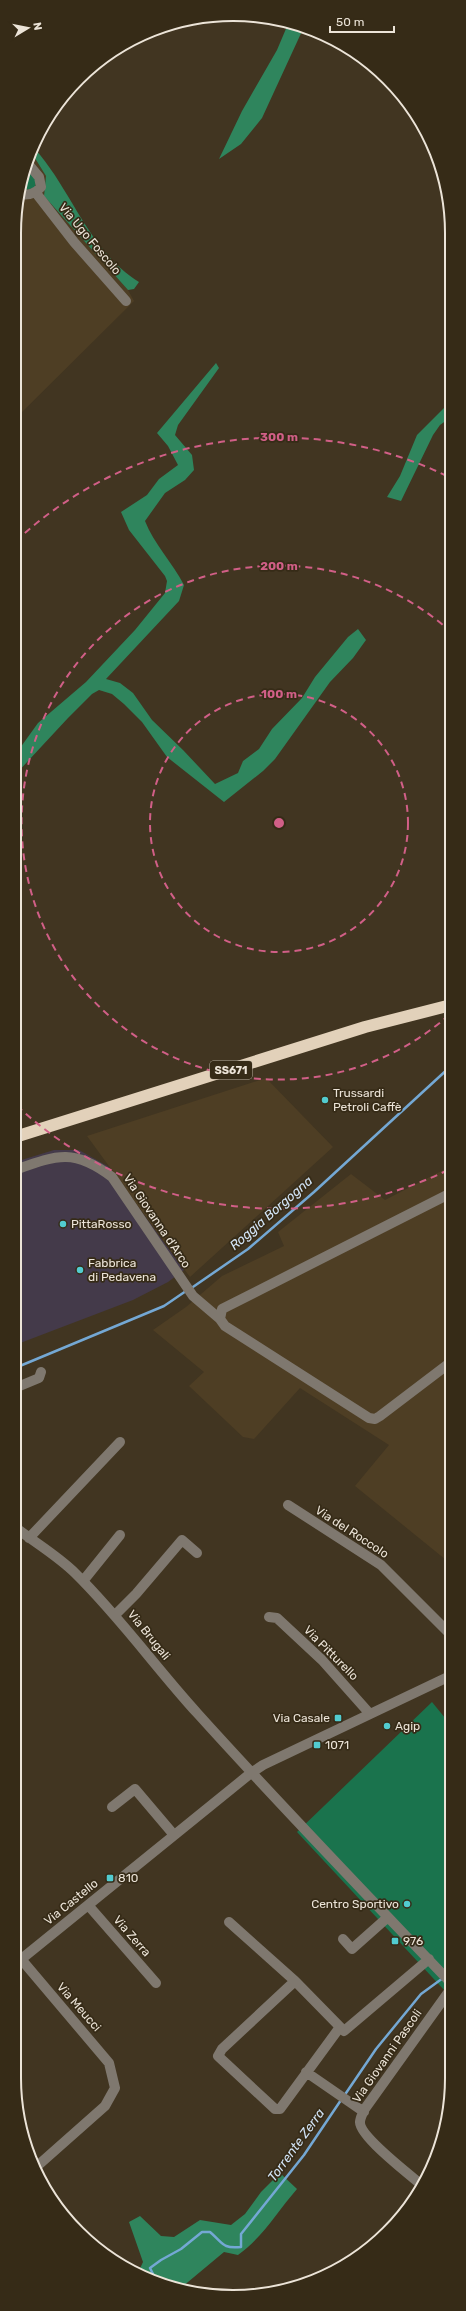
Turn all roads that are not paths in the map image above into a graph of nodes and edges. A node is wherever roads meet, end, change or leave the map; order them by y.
1 (31, 167) edge
2 (36, 193) junction
3 (24, 196) edge
4 (126, 301) dead end
5 (445, 1006) edge
6 (21, 1136) edge
7 (21, 1168) edge
8 (445, 1196) edge
9 (220, 1319) junction
10 (445, 1367) edge
11 (41, 1372) dead end
12 (21, 1386) edge
13 (120, 1442) dead end
14 (288, 1505) dead end
15 (21, 1533) edge
16 (120, 1535) dead end
17 (29, 1538) junction
18 (197, 1554) dead end
19 (83, 1581) junction
20 (115, 1615) junction
21 (269, 1618) dead end
22 (445, 1629) edge
23 (445, 1678) edge
24 (370, 1714) junction
25 (251, 1773) junction
26 (112, 1807) dead end
27 (174, 1835) junction
28 (88, 1905) junction
29 (388, 1917) junction
30 (229, 1922) dead end
31 (343, 1939) dead end
32 (21, 1959) edge
33 (429, 1959) junction
34 (21, 1966) edge
35 (445, 1977) edge
36 (295, 1981) junction
37 (156, 1984) dead end
38 (445, 1997) edge
39 (340, 2026) junction
40 (306, 2072) junction
41 (364, 2112) junction
42 (39, 2164) edge
43 (418, 2182) edge

1 - 2 street
2 - 3 street
2 - 4 street, Via Ugo Foscolo
5 - 6 highway, SS671
7 - 9 street, Via Giovanna d'Arco
8 - 9 street
9 - 10 street, Via Giovanna d'Arco
11 - 12 street
13 - 17 street
14 - 22 street, Via del Roccolo
15 - 17 street, Via Brugali
16 - 19 street
17 - 19 street, Via Brugali
18 - 20 street
19 - 20 street, Via Brugali
20 - 25 street, Via Brugali
21 - 24 street, Via Pitturello
23 - 24 street
24 - 25 street
25 - 27 street, Via Castello
25 - 29 street, Via Brugali
26 - 27 street
27 - 28 street, Via Castello
28 - 32 street, Via Castello
28 - 37 street, Via Zerra
29 - 31 street
29 - 33 street, Via Brugali
30 - 36 street
33 - 35 street, Via Brugali
33 - 39 street
34 - 42 street, Via Meucci
36 - 39 street
36 - 40 street
38 - 41 street, Via Giovanni Pascoli
39 - 40 street
40 - 41 street
41 - 43 street, Via Giovanni Pascoli

